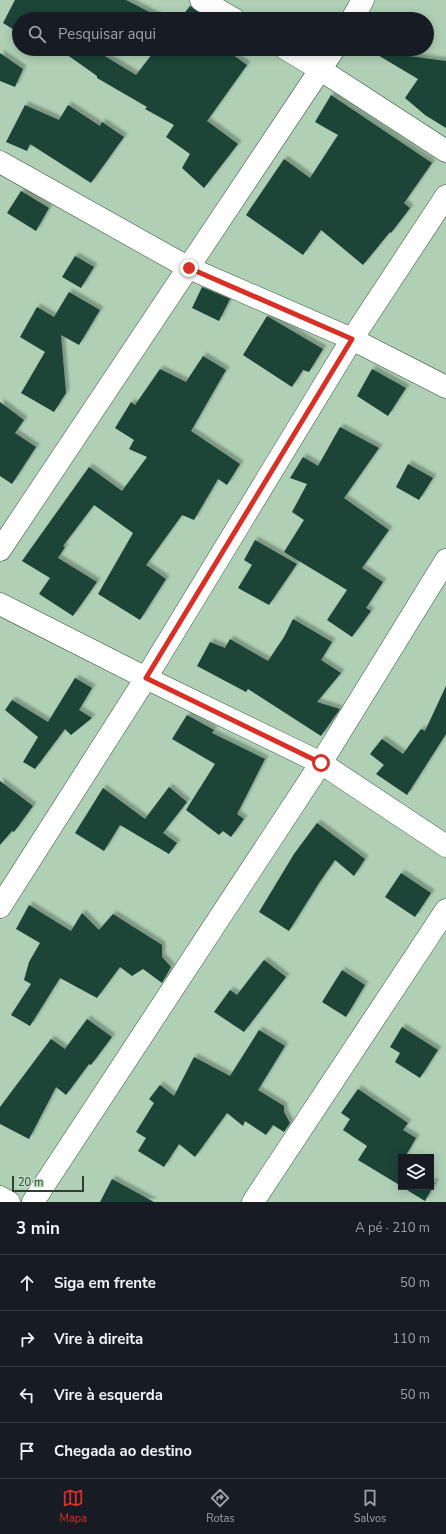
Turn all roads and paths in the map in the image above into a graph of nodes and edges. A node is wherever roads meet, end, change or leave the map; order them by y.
1 (201, 0) edge
2 (363, 0) edge
3 (222, 12) edge
4 (356, 12) edge
5 (298, 56) edge
6 (330, 56) edge
7 (321, 70) junction
8 (446, 151) edge
9 (0, 162) edge
10 (446, 196) edge
11 (189, 268) junction
12 (352, 339) junction
13 (446, 387) edge
14 (0, 550) edge
15 (446, 560) edge
16 (0, 604) edge
17 (146, 678) junction
18 (321, 763) junction
19 (446, 846) edge
20 (0, 907) edge
21 (446, 910) edge
22 (0, 1197) edge
23 (9, 1202) edge
24 (32, 1202) edge
25 (253, 1202) edge

1 - 3 street
2 - 4 street
5 - 7 street
6 - 7 street
7 - 8 street
7 - 11 street
9 - 11 street
10 - 12 street
11 - 12 street
11 - 14 street
12 - 13 street
12 - 17 street
15 - 18 street
16 - 17 street
17 - 18 street
17 - 20 street
18 - 19 street
18 - 24 street
21 - 25 street
22 - 23 street

